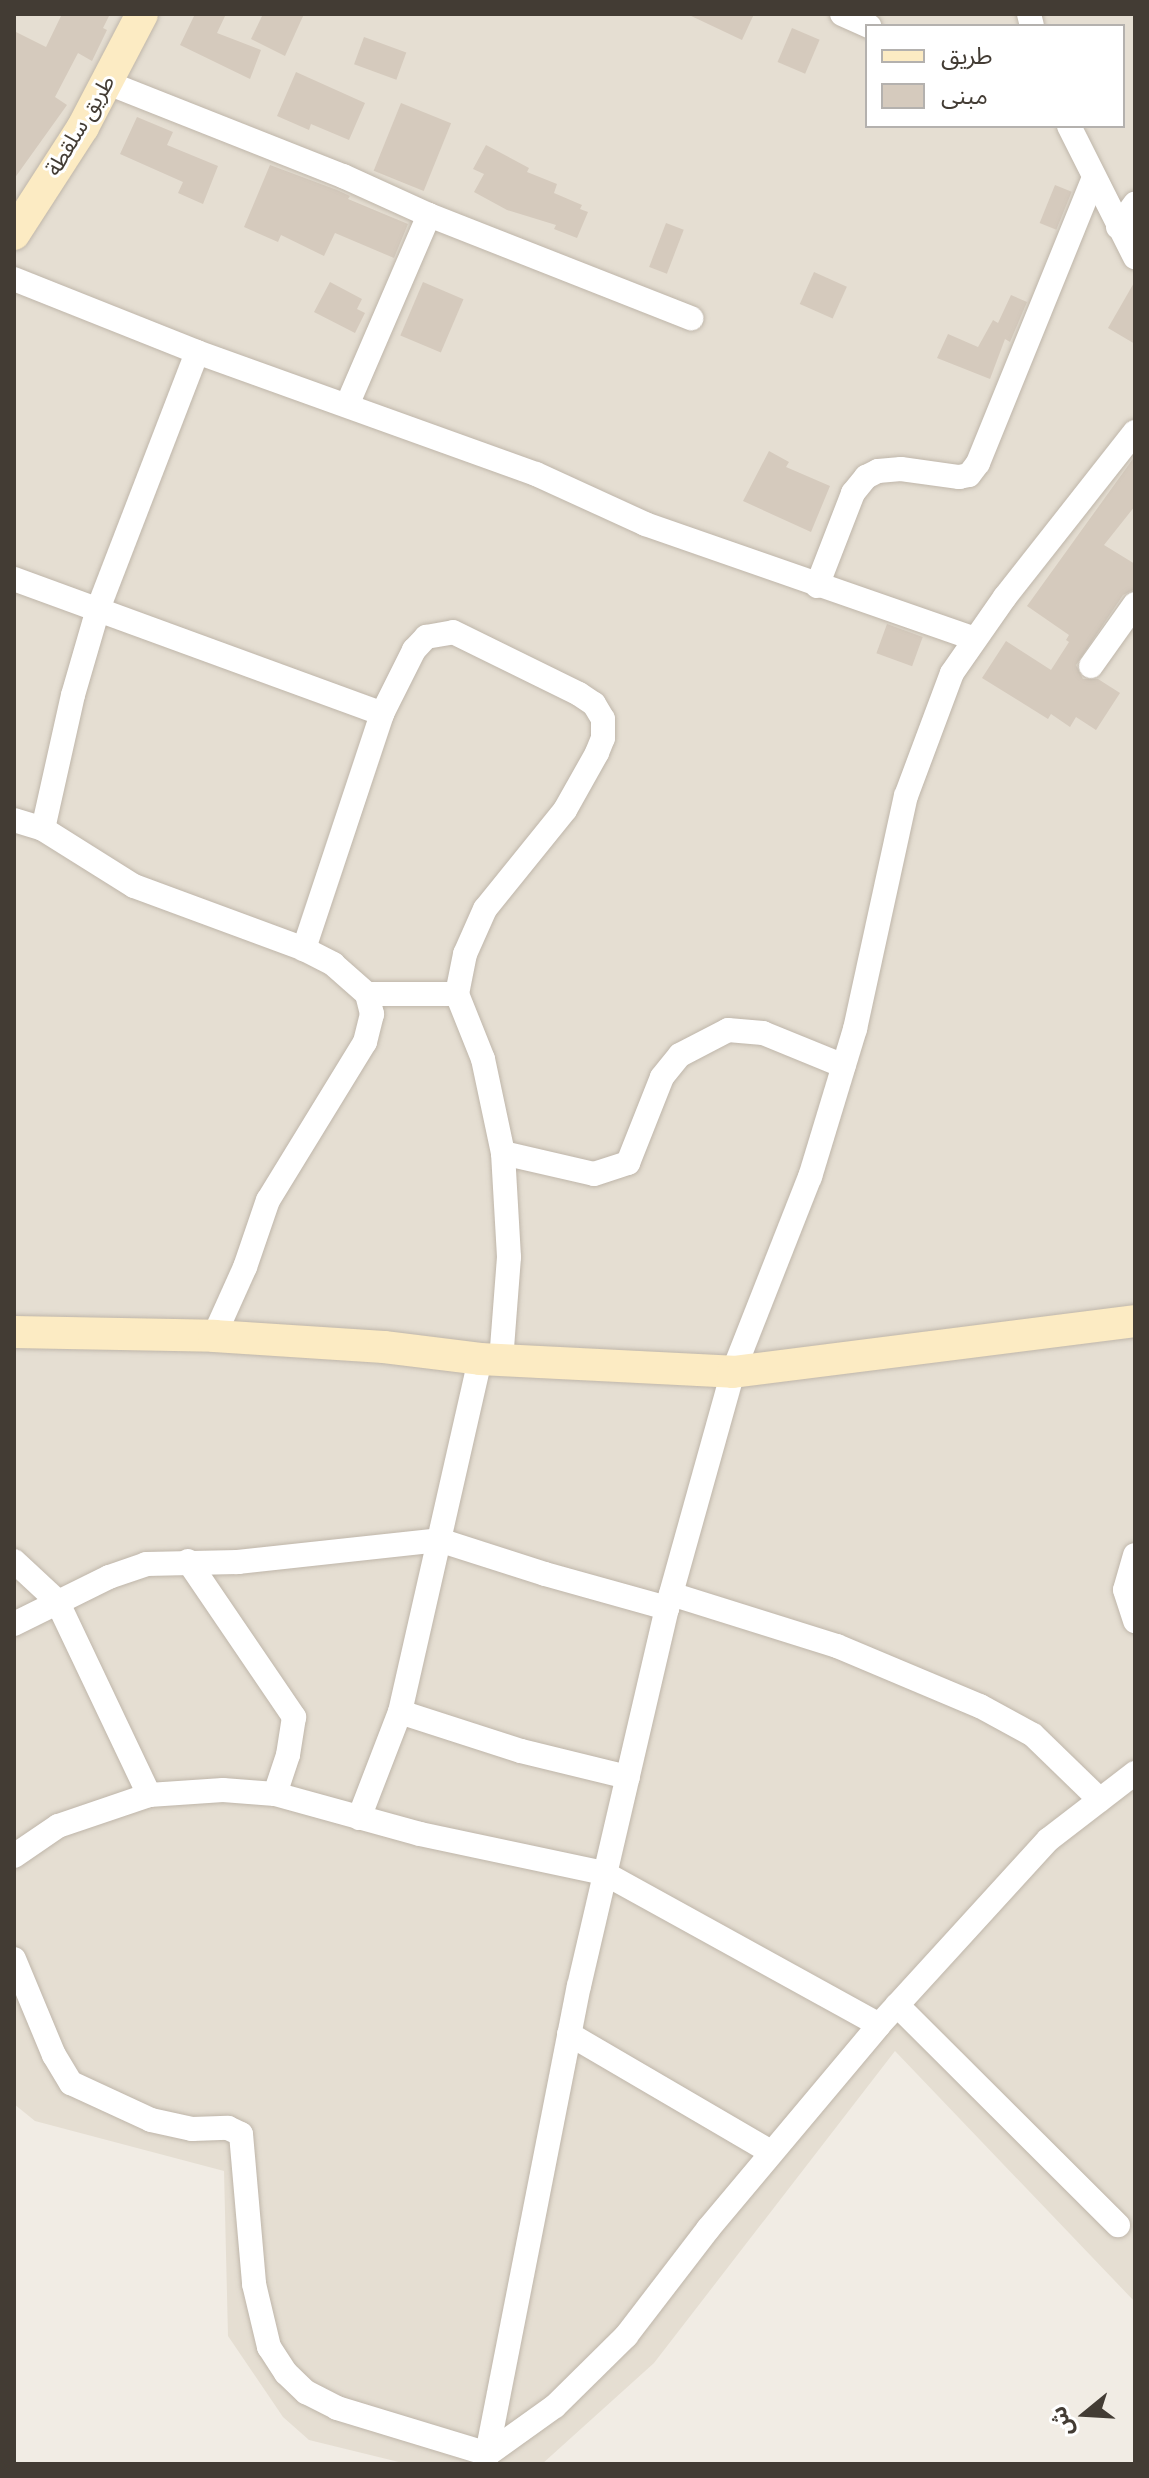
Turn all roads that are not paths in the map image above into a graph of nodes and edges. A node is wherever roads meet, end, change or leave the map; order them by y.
1 (142, 14) edge
2 (842, 14) edge
3 (865, 24) edge
4 (108, 83) junction
5 (1070, 128) edge
6 (1094, 178) junction
7 (1135, 204) edge
8 (429, 215) junction
9 (1118, 227) junction
10 (14, 234) edge
11 (1135, 257) edge
12 (14, 279) edge
13 (691, 318) dead end
14 (197, 352) junction
15 (347, 405) junction
16 (1135, 432) edge
17 (14, 579) edge
18 (817, 586) junction
19 (1135, 604) edge
20 (98, 609) junction
21 (975, 639) junction
22 (1091, 666) dead end
23 (382, 714) junction
24 (14, 820) edge
25 (43, 829) junction
26 (304, 949) junction
27 (367, 994) junction
28 (457, 994) junction
29 (844, 1066) junction
30 (503, 1153) junction
31 (1135, 1321) edge
32 (14, 1332) edge
33 (214, 1336) junction
34 (491, 1360) junction
35 (733, 1372) junction
36 (439, 1540) junction
37 (1135, 1555) edge
38 (14, 1561) edge
39 (188, 1561) junction
40 (57, 1601) junction
41 (669, 1601) junction
42 (1135, 1621) edge
43 (14, 1624) edge
44 (400, 1712) junction
45 (1135, 1773) edge
46 (628, 1777) junction
47 (275, 1794) junction
48 (149, 1795) junction
49 (1100, 1800) junction
50 (359, 1818) junction
51 (14, 1856) edge
52 (604, 1873) junction
53 (14, 1959) edge
54 (897, 2005) junction
55 (879, 2025) junction
56 (569, 2034) junction
57 (771, 2152) junction
58 (1118, 2225) dead end
59 (487, 2459) edge

1 - 4 street, طريق سلقطة
2 - 3 street
4 - 8 street
4 - 10 street, طريق سلقطة
5 - 6 street
6 - 9 street
6 - 18 street
7 - 9 street
8 - 13 street
8 - 15 street
9 - 11 street
12 - 14 street
14 - 15 street
14 - 20 street
15 - 18 street
16 - 21 street
17 - 20 street
18 - 21 street
19 - 22 street
20 - 23 street
20 - 25 street
21 - 29 street
23 - 26 street
23 - 28 street
24 - 25 street
25 - 26 street
26 - 27 street
27 - 28 street
27 - 33 street
28 - 30 street
29 - 30 street
29 - 35 street
30 - 34 street
31 - 35 street
32 - 33 street
33 - 34 street
34 - 35 street
34 - 36 street
35 - 41 street
36 - 39 street
36 - 41 street
36 - 44 street
37 - 42 street
38 - 40 street
39 - 40 street
39 - 47 street
40 - 43 street
40 - 48 street
41 - 46 street
41 - 49 street
44 - 46 street
44 - 50 street
45 - 49 street
46 - 52 street
47 - 48 street
47 - 50 street
48 - 51 street
49 - 54 street
50 - 52 street
52 - 55 street
52 - 56 street
53 - 59 street
54 - 55 street
54 - 58 street
55 - 57 street
56 - 57 street
56 - 59 street
57 - 59 street

